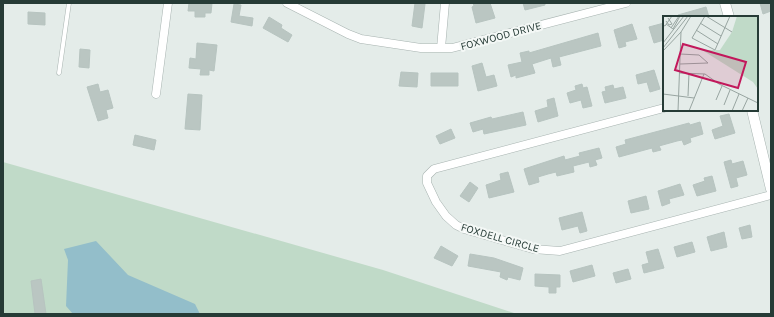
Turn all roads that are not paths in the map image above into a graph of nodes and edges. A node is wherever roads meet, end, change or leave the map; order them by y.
1 (69, 3) edge
2 (168, 3) edge
3 (286, 3) edge
4 (445, 3) edge
5 (626, 3) edge
6 (725, 3) edge
7 (610, 5) edge
8 (729, 16) edge
9 (441, 48) junction
10 (59, 73) dead end
11 (156, 94) dead end
12 (663, 108) edge
13 (752, 111) edge
14 (771, 189) edge
15 (771, 195) edge

1 - 10 lane
2 - 11 street
3 - 9 street, FOXWOOD DRIVE
4 - 9 street
5 - 7 street, FOXWOOD DRIVE
6 - 8 street
7 - 9 street, FOXWOOD DRIVE
12 - 15 street, FOXDELL CIRCLE
13 - 14 street

